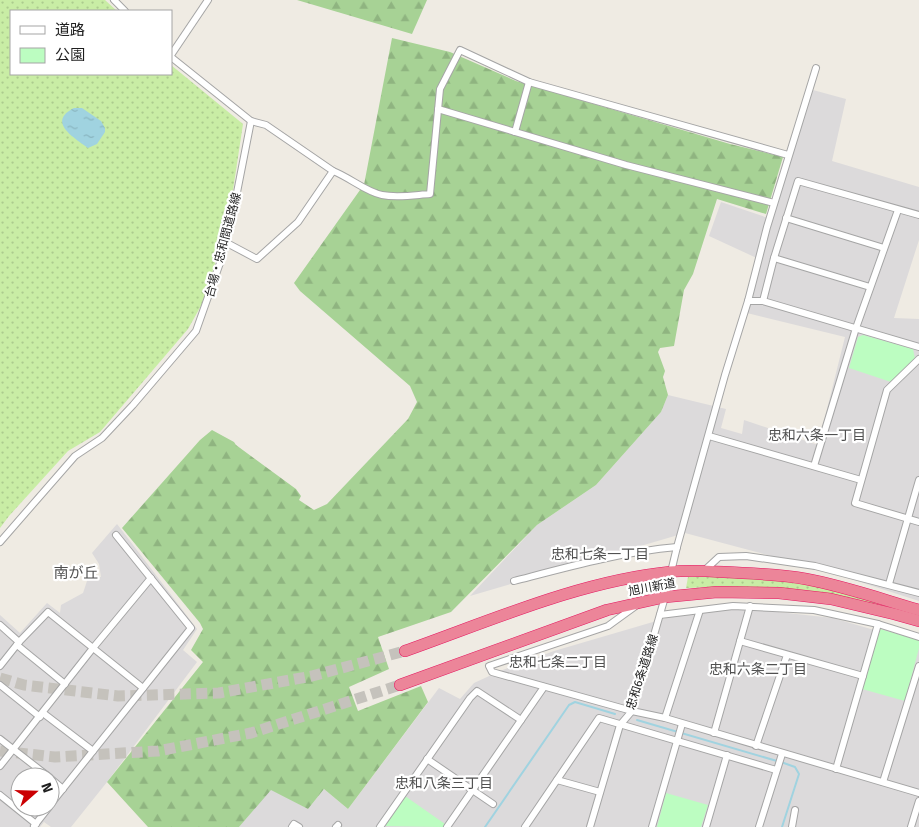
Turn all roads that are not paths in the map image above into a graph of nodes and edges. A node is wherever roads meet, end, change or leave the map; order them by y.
1 (114, 0) edge
2 (126, 0) edge
3 (208, 0) edge
4 (123, 10) edge
5 (172, 54) edge
6 (172, 57) edge
7 (816, 68) dead end
8 (529, 82) junction
9 (438, 109) junction
10 (251, 121) junction
11 (515, 132) junction
12 (788, 155) junction
13 (333, 171) junction
14 (774, 203) junction
15 (898, 210) junction
16 (919, 216) edge
17 (786, 218) junction
18 (225, 242) junction
19 (884, 248) junction
20 (774, 258) junction
21 (870, 287) junction
22 (748, 301) junction
23 (762, 301) junction
24 (856, 328) junction
25 (919, 347) edge
26 (919, 358) edge
27 (709, 436) junction
28 (814, 466) junction
29 (861, 480) junction
30 (919, 480) edge
31 (908, 519) junction
32 (919, 522) edge
33 (116, 535) dead end
34 (0, 542) edge
35 (677, 546) junction
36 (704, 571) junction
37 (671, 572) junction
38 (151, 578) junction
39 (514, 581) dead end
40 (890, 584) junction
41 (919, 593) edge
42 (666, 597) junction
43 (642, 602) junction
44 (750, 606) junction
45 (700, 610) junction
46 (919, 610) edge
47 (660, 616) junction
48 (919, 621) edge
49 (878, 624) junction
50 (0, 625) edge
51 (919, 637) edge
52 (740, 641) junction
53 (18, 643) junction
54 (93, 648) junction
55 (405, 651) tunnel mouth
56 (787, 655) junction
57 (0, 666) edge
58 (919, 666) edge
59 (862, 676) junction
60 (65, 684) junction
61 (0, 685) edge
62 (400, 685) tunnel mouth
63 (544, 686) junction
64 (143, 688) junction
65 (632, 711) junction
66 (42, 715) junction
67 (665, 718) junction
68 (520, 720) junction
69 (620, 725) junction
70 (679, 732) junction
71 (714, 733) junction
72 (0, 739) edge
73 (756, 746) junction
74 (14, 749) junction
75 (93, 751) junction
76 (727, 756) junction
77 (427, 759) junction
78 (779, 762) junction
79 (0, 766) edge
80 (36, 767) edge
81 (836, 769) junction
82 (558, 780) junction
83 (883, 782) junction
84 (60, 786) edge
85 (63, 788) junction
86 (472, 790) junction
87 (60, 792) edge
88 (600, 792) junction
89 (919, 793) edge
90 (0, 795) edge
91 (919, 801) edge
92 (493, 804) dead end
93 (795, 810) dead end
94 (35, 825) edge
95 (292, 827) edge
96 (298, 827) edge
97 (380, 827) edge
98 (447, 827) edge
99 (525, 827) edge
100 (590, 827) edge
101 (652, 827) edge
102 (706, 827) edge
103 (759, 827) edge
104 (792, 827) edge
105 (911, 827) edge

1 - 4 street
2 - 4 street
3 - 5 street
6 - 10 street
7 - 12 street, 忠和6条道路線
8 - 9 street
8 - 11 street
8 - 12 street
9 - 11 street
9 - 13 street
10 - 13 street
10 - 18 street, 台場・忠和間道路線
11 - 14 street
12 - 14 street, 忠和6条道路線
13 - 18 street
14 - 22 street, 忠和6条道路線
15 - 16 street
15 - 17 street
15 - 19 street
17 - 19 street
17 - 20 street
18 - 34 street, 台場・忠和間道路線
19 - 21 street
20 - 21 street
20 - 23 street
21 - 24 street
22 - 23 street
22 - 27 street, 忠和6条道路線
23 - 24 street
24 - 25 street
24 - 28 street
26 - 29 street
27 - 28 street
27 - 35 street, 忠和6条道路線
28 - 29 street
29 - 31 street
30 - 31 street
31 - 32 street
31 - 40 street
33 - 38 street
35 - 37 street, 忠和6条道路線
35 - 39 street
36 - 37 highway, 旭川新道
36 - 40 street
36 - 46 highway, 旭川新道
37 - 42 street, 忠和6条道路線
37 - 55 highway, 旭川新道
38 - 54 street
38 - 64 street
40 - 41 street
42 - 43 highway, 旭川新道
42 - 47 street, 忠和6条道路線
42 - 48 highway, 旭川新道
43 - 62 highway, 旭川新道
43 - 63 street
44 - 45 street
44 - 49 street
44 - 52 street
45 - 47 street
45 - 67 street
47 - 65 street, 忠和6条道路線
49 - 51 street
49 - 59 street
50 - 53 street
52 - 56 street
52 - 71 street
53 - 54 street
53 - 57 street
53 - 60 street
54 - 60 street
54 - 64 street
56 - 59 street
56 - 73 street
58 - 83 street
59 - 81 street
60 - 66 street
61 - 66 street
63 - 65 street
63 - 68 street
64 - 75 street
65 - 67 street
65 - 69 street, 忠和6条道路線
66 - 74 street
66 - 75 street
67 - 70 street
68 - 77 street
68 - 86 street
69 - 70 street
69 - 82 street
69 - 88 street, 忠和6条道路線
70 - 71 street
70 - 76 street
70 - 101 street
71 - 73 street
72 - 74 street
73 - 78 street
74 - 79 street
74 - 80 street
75 - 85 street
76 - 78 street
76 - 102 street
77 - 86 street
77 - 97 street
78 - 81 street
78 - 103 street
81 - 83 street
82 - 88 street
82 - 99 street
83 - 89 street
84 - 85 street
85 - 87 street
86 - 92 street
86 - 98 street
88 - 100 street, 忠和6条道路線
90 - 94 street
91 - 105 street
93 - 104 street
95 - 96 street

